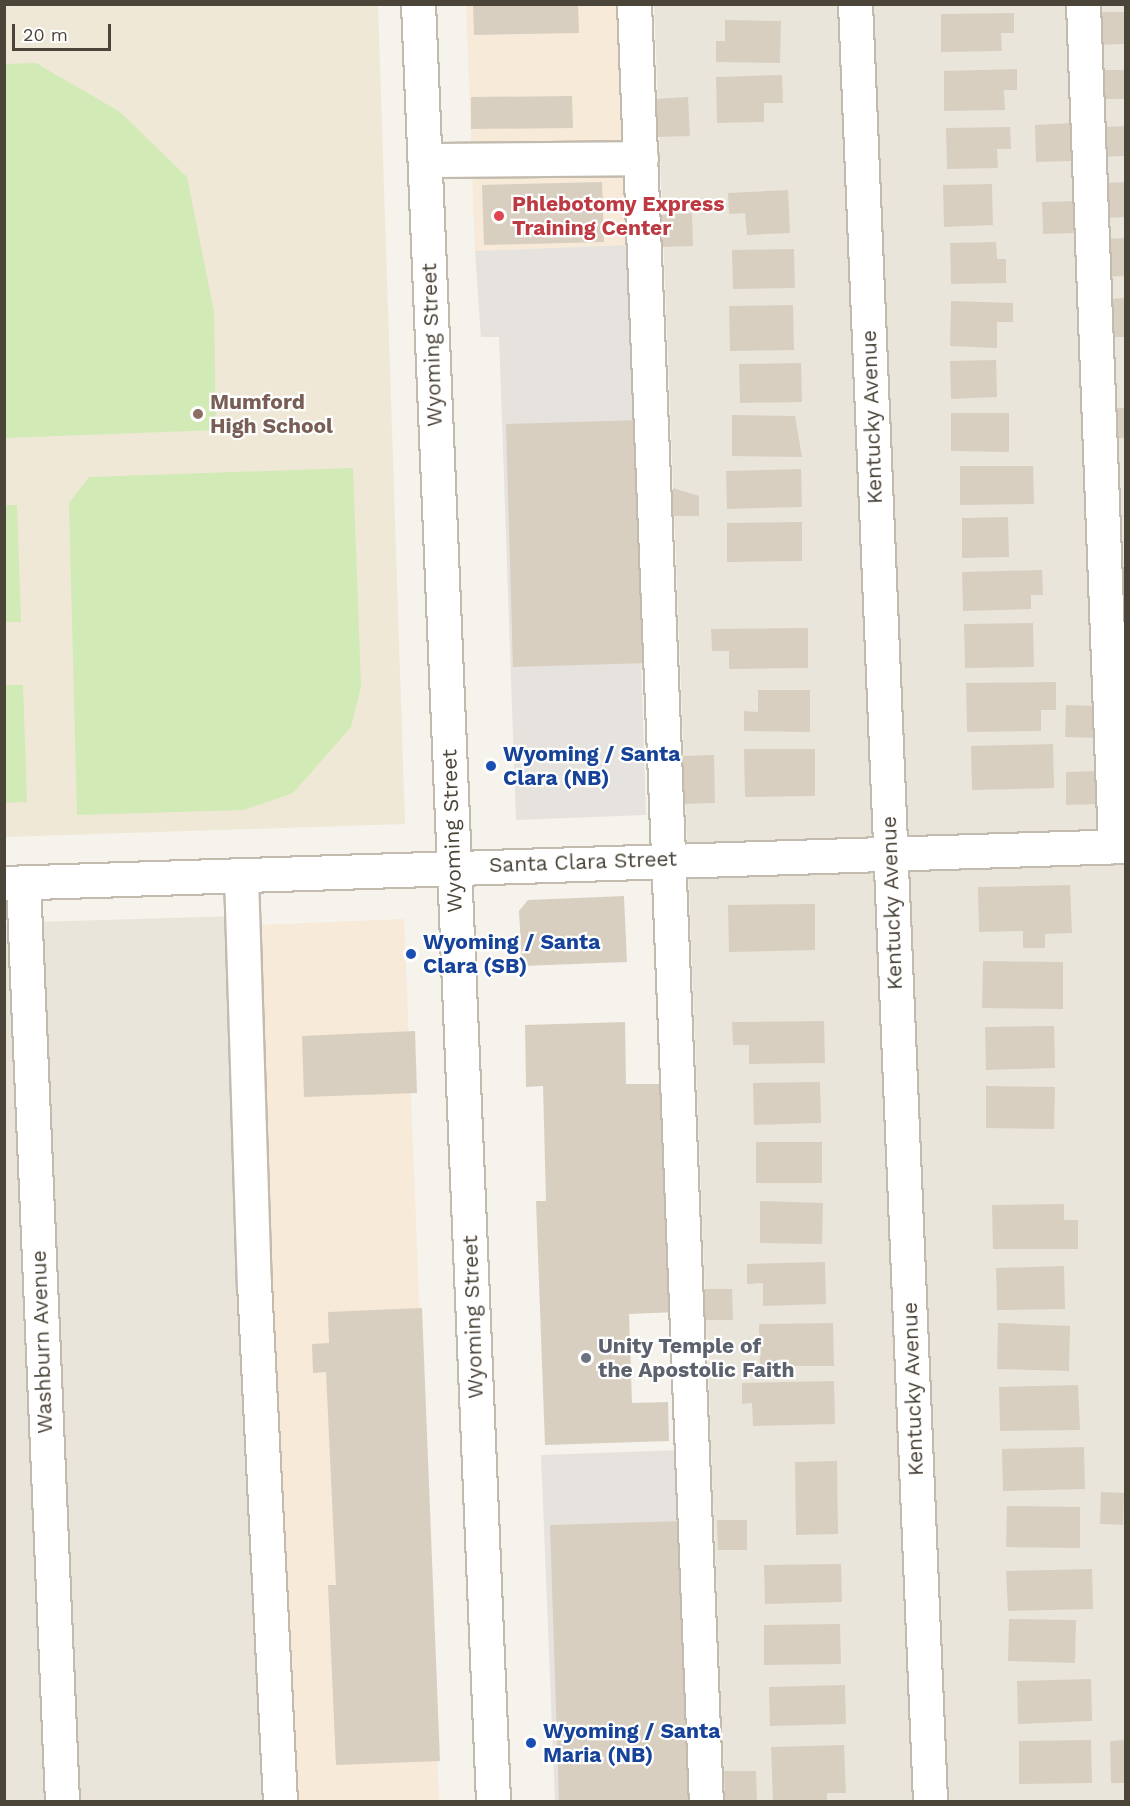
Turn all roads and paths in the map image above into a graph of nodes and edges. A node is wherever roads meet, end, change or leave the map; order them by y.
1 (418, 4) edge
2 (634, 4) edge
3 (855, 4) edge
4 (1083, 4) edge
5 (641, 158) junction
6 (424, 160) junction
7 (1120, 846) edge
8 (890, 852) junction
9 (671, 858) junction
10 (454, 867) junction
11 (241, 876) junction
12 (14, 882) edge
13 (62, 1802) edge
14 (280, 1802) edge
15 (493, 1802) edge
16 (706, 1802) edge
17 (930, 1802) edge

1 - 6 street, Wyoming Street
2 - 5 street
3 - 8 street, Kentucky Avenue
4 - 7 street
5 - 6 street
5 - 9 street
6 - 10 street, Wyoming Street
7 - 8 street, Santa Clara Street
8 - 9 street, Santa Clara Street
8 - 17 street, Kentucky Avenue
9 - 10 street, Santa Clara Street
9 - 16 street
10 - 11 street, Santa Clara Street
10 - 15 street, Wyoming Street
11 - 12 street, Santa Clara Street
11 - 14 street
12 - 13 street, Washburn Avenue

